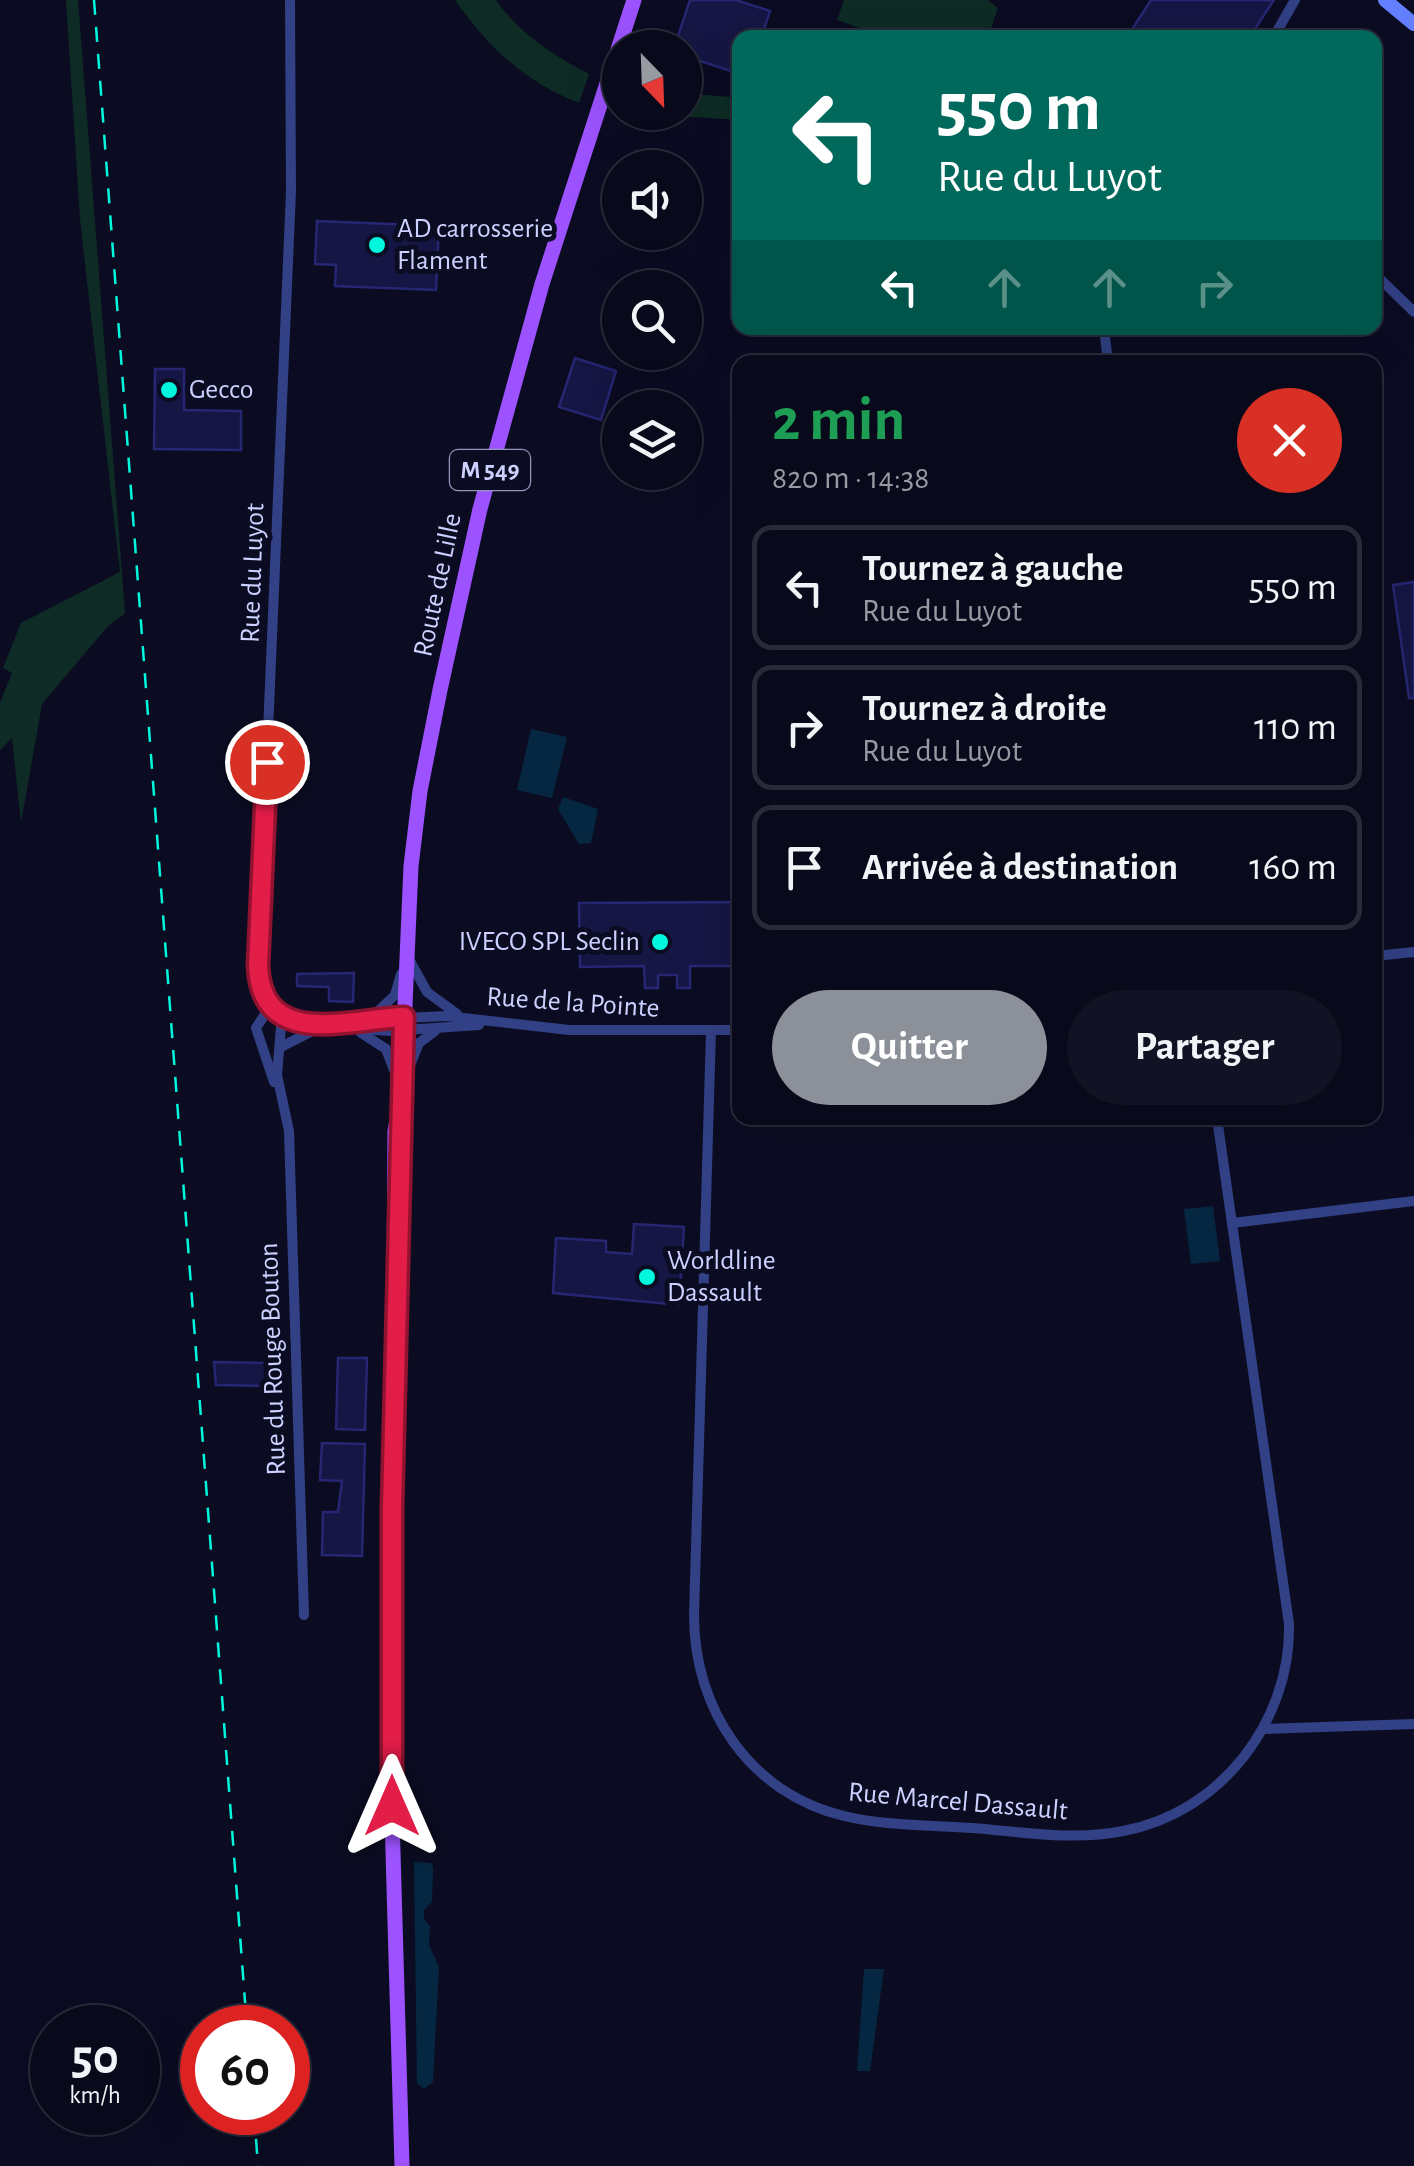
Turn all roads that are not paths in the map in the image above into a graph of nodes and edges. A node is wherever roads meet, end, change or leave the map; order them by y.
1 (290, 0) edge
2 (1385, 0) edge
3 (1397, 0) edge
4 (633, 1) edge
5 (1295, 3) edge
6 (1413, 23) edge
7 (1277, 30) edge
8 (1382, 281) edge
9 (1414, 312) edge
10 (406, 944) junction
11 (1414, 952) edge
12 (1382, 955) edge
13 (271, 1006) junction
14 (282, 1015) junction
15 (462, 1017) junction
16 (366, 1020) junction
17 (404, 1023) junction
18 (499, 1024) junction
19 (328, 1025) junction
20 (452, 1026) junction
21 (356, 1030) junction
22 (732, 1030) edge
23 (711, 1031) junction
24 (258, 1037) junction
25 (281, 1047) junction
26 (402, 1098) junction
27 (282, 1102) junction
28 (1218, 1125) edge
29 (1414, 1201) edge
30 (1232, 1223) junction
31 (304, 1615) dead end
32 (1414, 1724) edge
33 (1264, 1729) junction
34 (402, 2166) edge

1 - 13 street, Rue du Luyot
2 - 6 main road
3 - 6 main road
4 - 10 main road, Route de Lille / M 549
5 - 7 street
8 - 9 street
10 - 15 street
10 - 16 street
10 - 17 main road, Route de Lille / M 549
11 - 12 street
13 - 14 street
13 - 24 street
14 - 19 street
14 - 25 street, Rue du Rouge Bouton
15 - 17 street, Rue de la Pointe
15 - 18 street, Rue de la Pointe
16 - 17 street
16 - 19 street
17 - 20 street
17 - 21 street
17 - 26 main road, M 549
18 - 20 street
18 - 23 street, Rue de la Pointe
19 - 21 street
19 - 25 street
20 - 26 street
21 - 26 street
22 - 23 street, Rue de la Pointe
23 - 33 street, Rue Marcel Dassault
24 - 25 street
24 - 27 street, Rue du Rouge Bouton
25 - 27 street, Rue du Rouge Bouton
26 - 34 main road, M 549
27 - 31 street, Rue du Rouge Bouton
28 - 30 street, Rue Marcel Dassault
29 - 30 street
30 - 33 street, Rue Marcel Dassault
32 - 33 street

